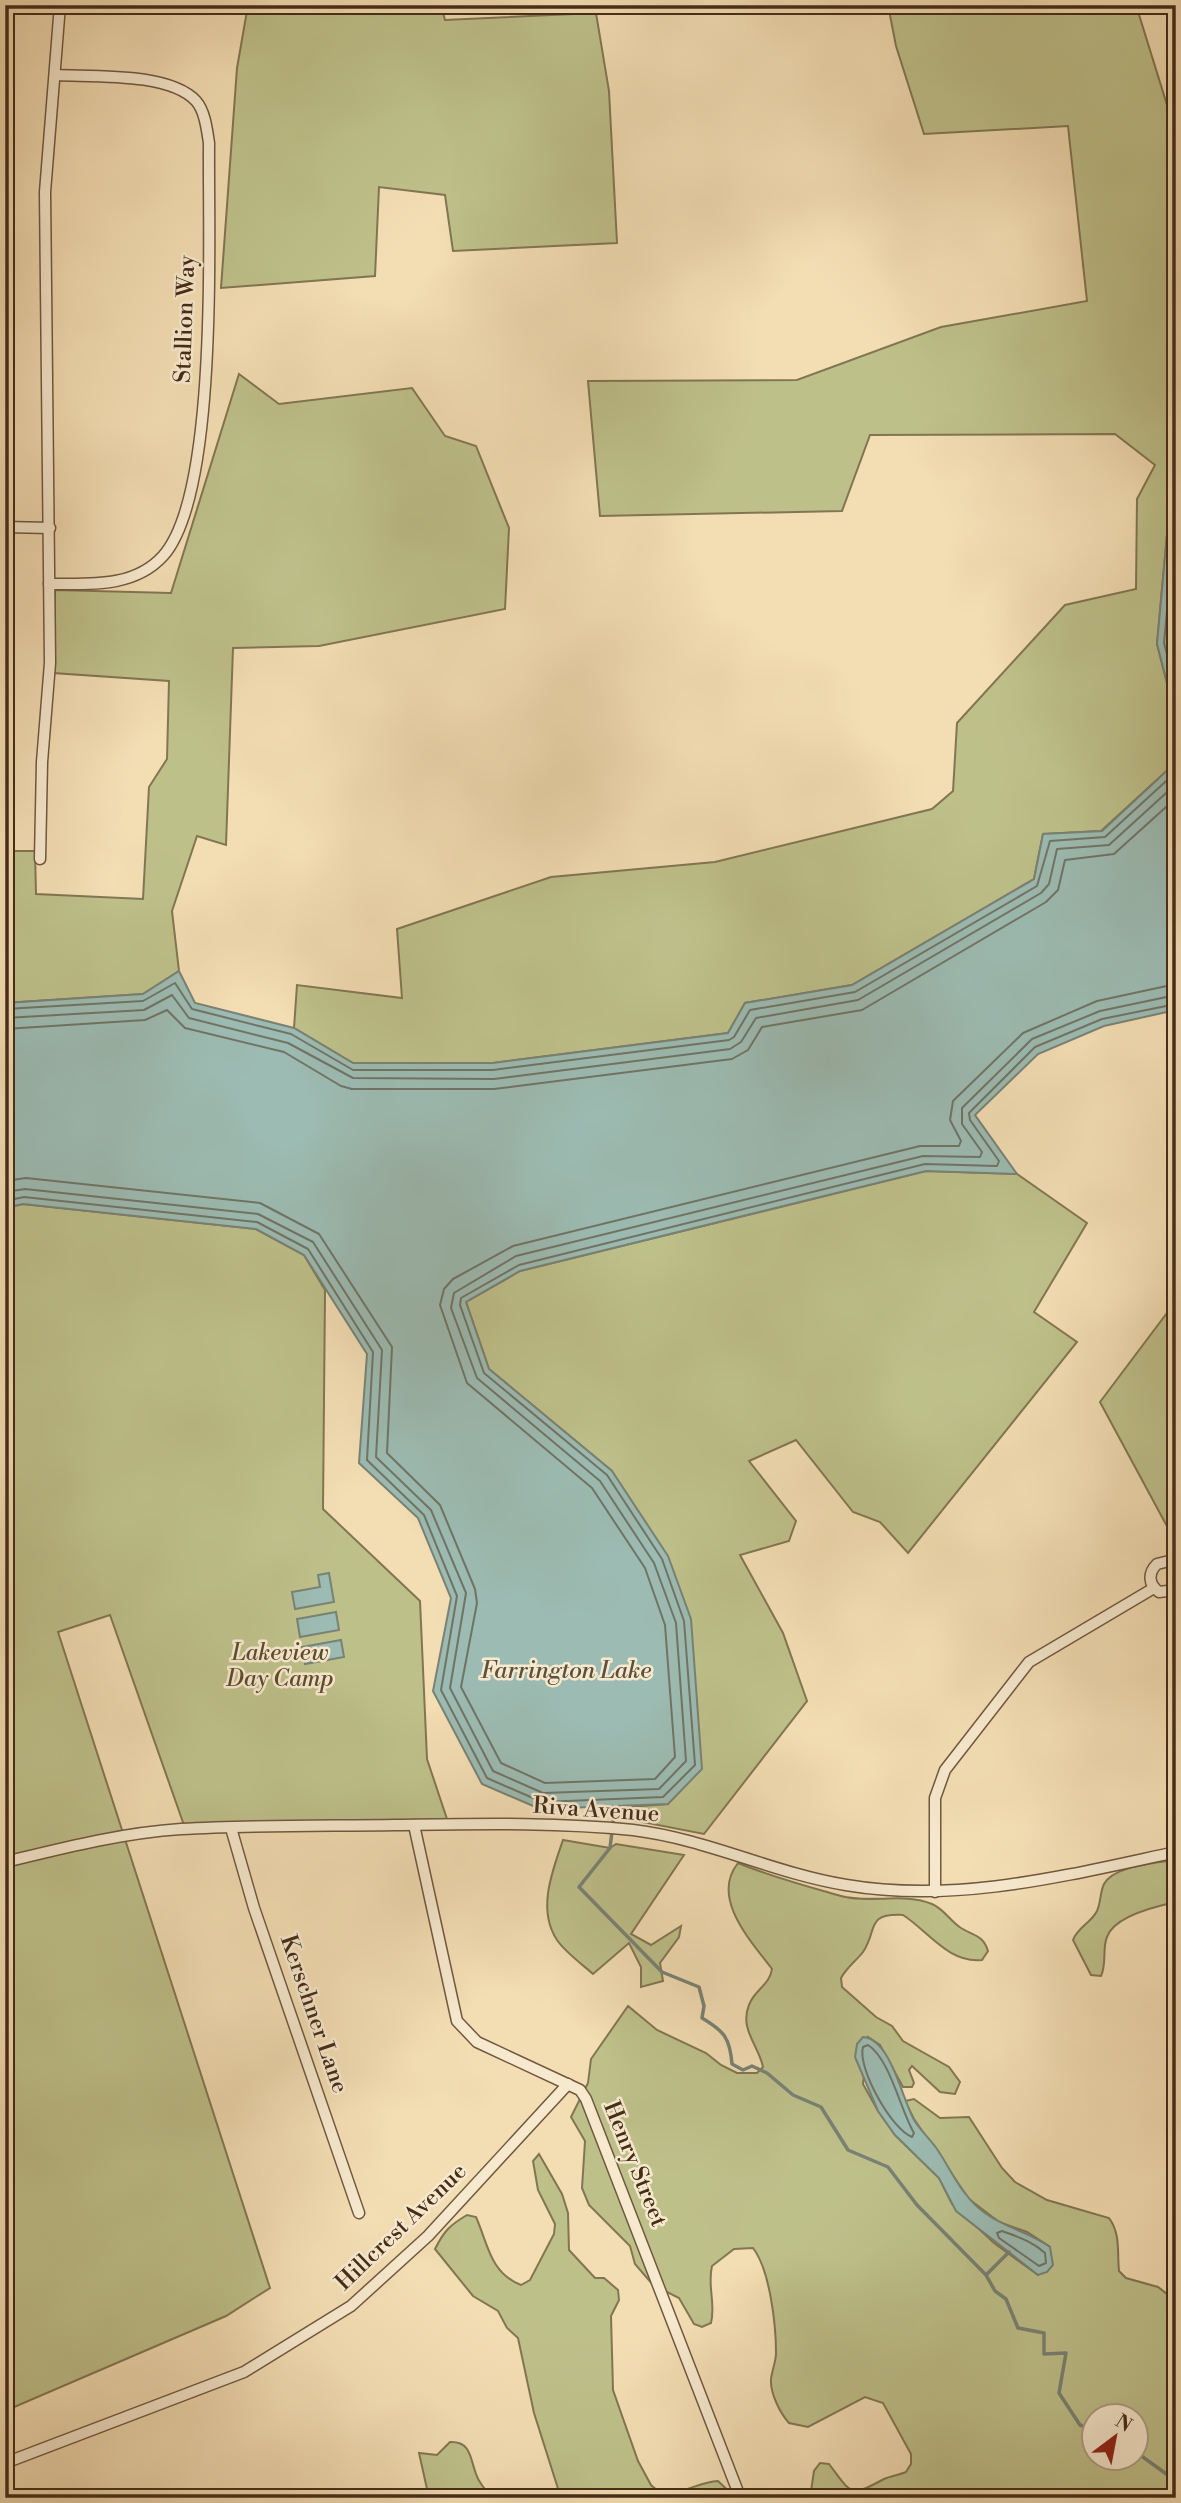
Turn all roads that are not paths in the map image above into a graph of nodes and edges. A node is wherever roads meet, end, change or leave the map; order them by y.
1 (60, 5) edge
2 (56, 75) junction
3 (5, 527) edge
4 (50, 528) junction
5 (49, 584) junction
6 (40, 859) dead end
7 (1176, 1564) edge
8 (1154, 1588) junction
9 (1176, 1590) edge
10 (414, 1825) junction
11 (231, 1828) junction
12 (1176, 1852) edge
13 (5, 1862) edge
14 (935, 1892) junction
15 (568, 2084) junction
16 (359, 2213) dead end
17 (5, 2463) edge
18 (740, 2497) edge

1 - 2 street
2 - 4 street
2 - 5 street, Stallion Way
3 - 4 street
4 - 5 street
5 - 6 street
7 - 8 street
8 - 9 street
8 - 14 street
10 - 11 street, Riva Avenue
10 - 14 street, Riva Avenue
10 - 15 street, Henry Street
11 - 13 street, Riva Avenue
11 - 16 street, Kerschner Lane
12 - 14 street, Riva Avenue
15 - 17 street, Hillcrest Avenue
15 - 18 street, Henry Street

